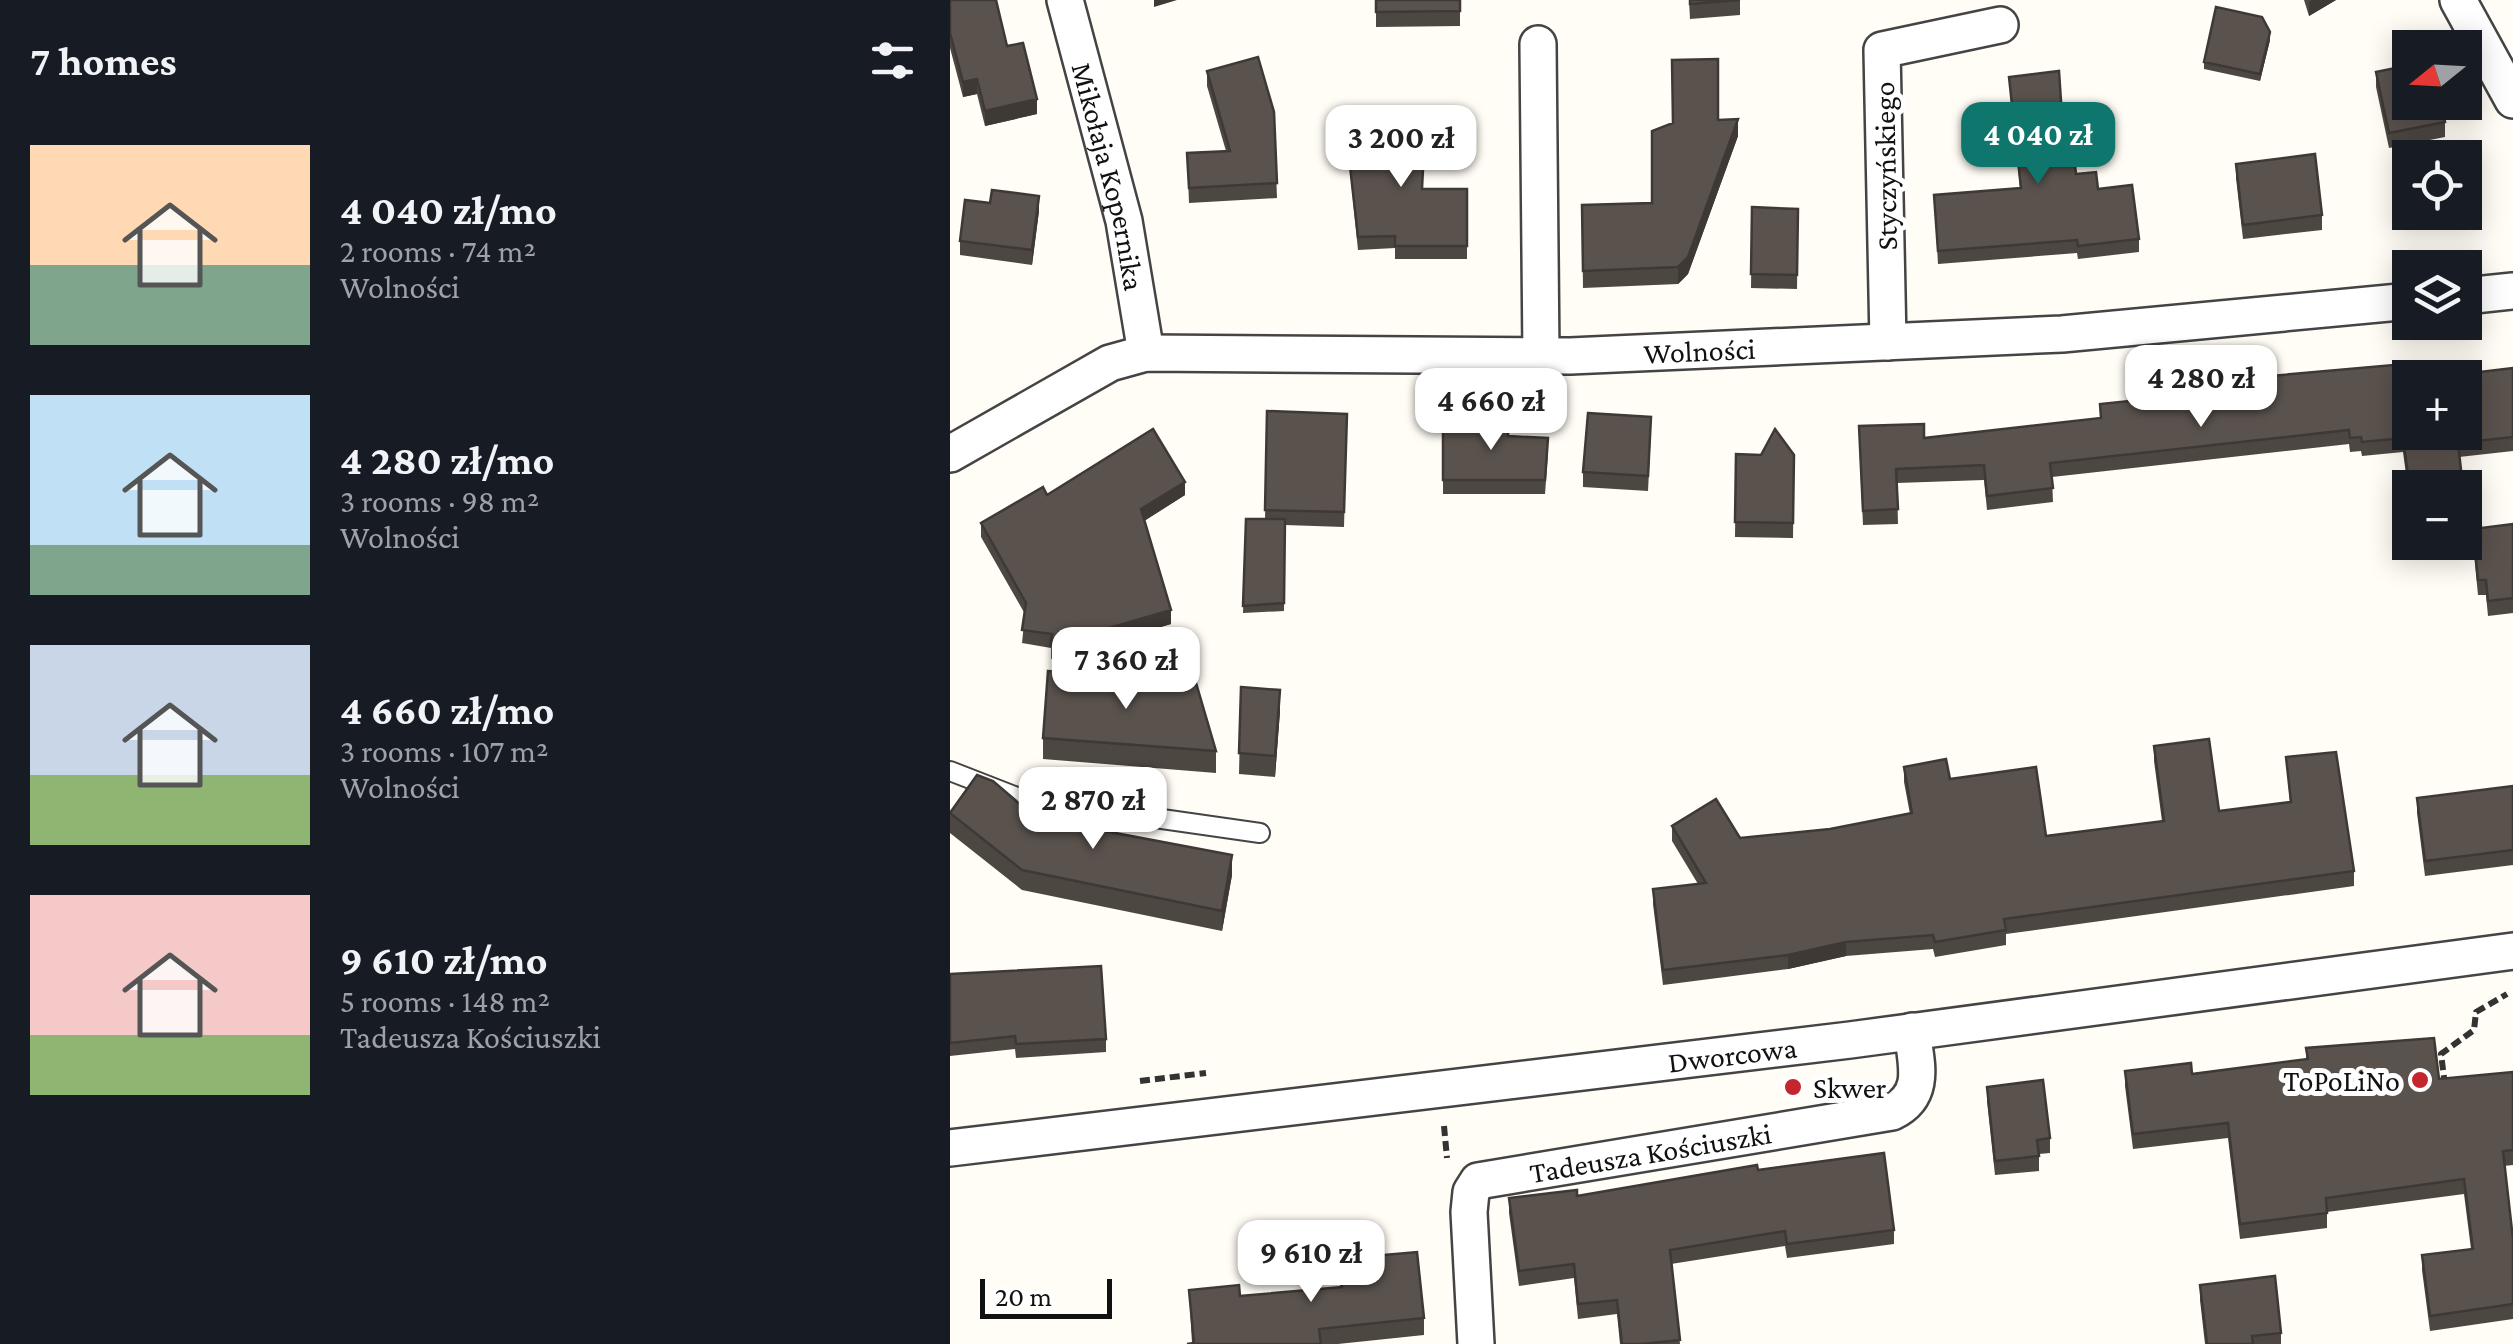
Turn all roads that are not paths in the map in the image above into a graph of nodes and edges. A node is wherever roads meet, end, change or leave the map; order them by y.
1 (1065, 0) edge
2 (2458, 0) edge
3 (2000, 24) dead end
4 (1538, 44) dead end
5 (2513, 100) edge
6 (2513, 291) edge
7 (2482, 294) edge
8 (2392, 303) edge
9 (1888, 342) junction
10 (1146, 353) junction
11 (1541, 356) junction
12 (950, 454) edge
13 (950, 771) edge
14 (1260, 833) dead end
15 (2513, 951) edge
16 (1912, 1031) junction
17 (950, 1148) edge
18 (1476, 1344) edge

1 - 10 street, Mikołaja Kopernika
2 - 5 street
3 - 9 street, Styczyńskiego
4 - 11 street
6 - 7 street
8 - 9 street, Wolności
9 - 11 street, Wolności
10 - 11 street, Wolności
10 - 12 street, Wolności
13 - 14 lane
15 - 16 street, Dworcowa
16 - 17 street, Dworcowa
16 - 18 street, Tadeusza Kościuszki

